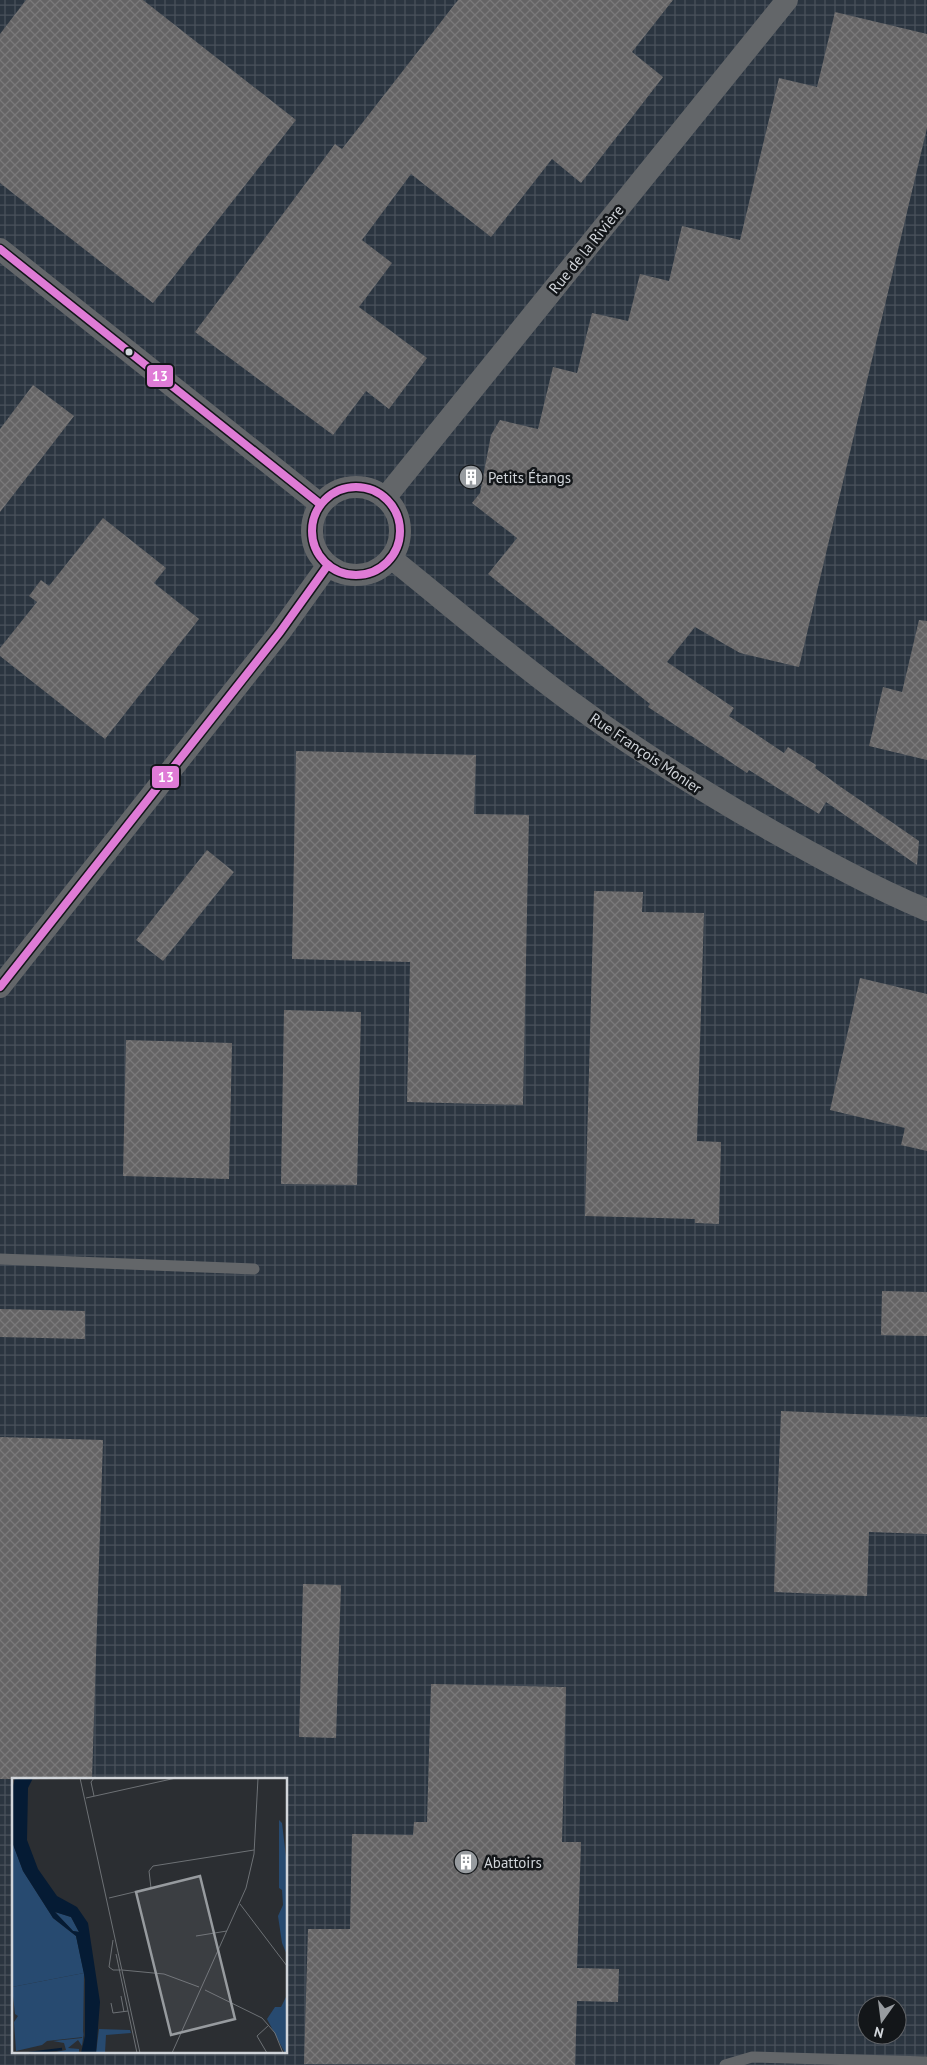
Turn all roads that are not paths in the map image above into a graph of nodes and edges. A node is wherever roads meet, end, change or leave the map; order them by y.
1 (787, 0) edge
2 (0, 249) edge
3 (385, 498) junction
4 (320, 504) junction
5 (391, 558) junction
6 (328, 566) junction
7 (927, 910) edge
8 (0, 987) edge
9 (0, 1259) edge
10 (254, 1269) dead end
11 (927, 2062) edge
12 (725, 2065) edge

1 - 3 street, Rue de la Rivière
2 - 4 street
3 - 4 street
3 - 5 street
4 - 6 street
5 - 6 street
5 - 7 street, Rue François Monier
6 - 8 street
9 - 10 lane
11 - 12 lane

